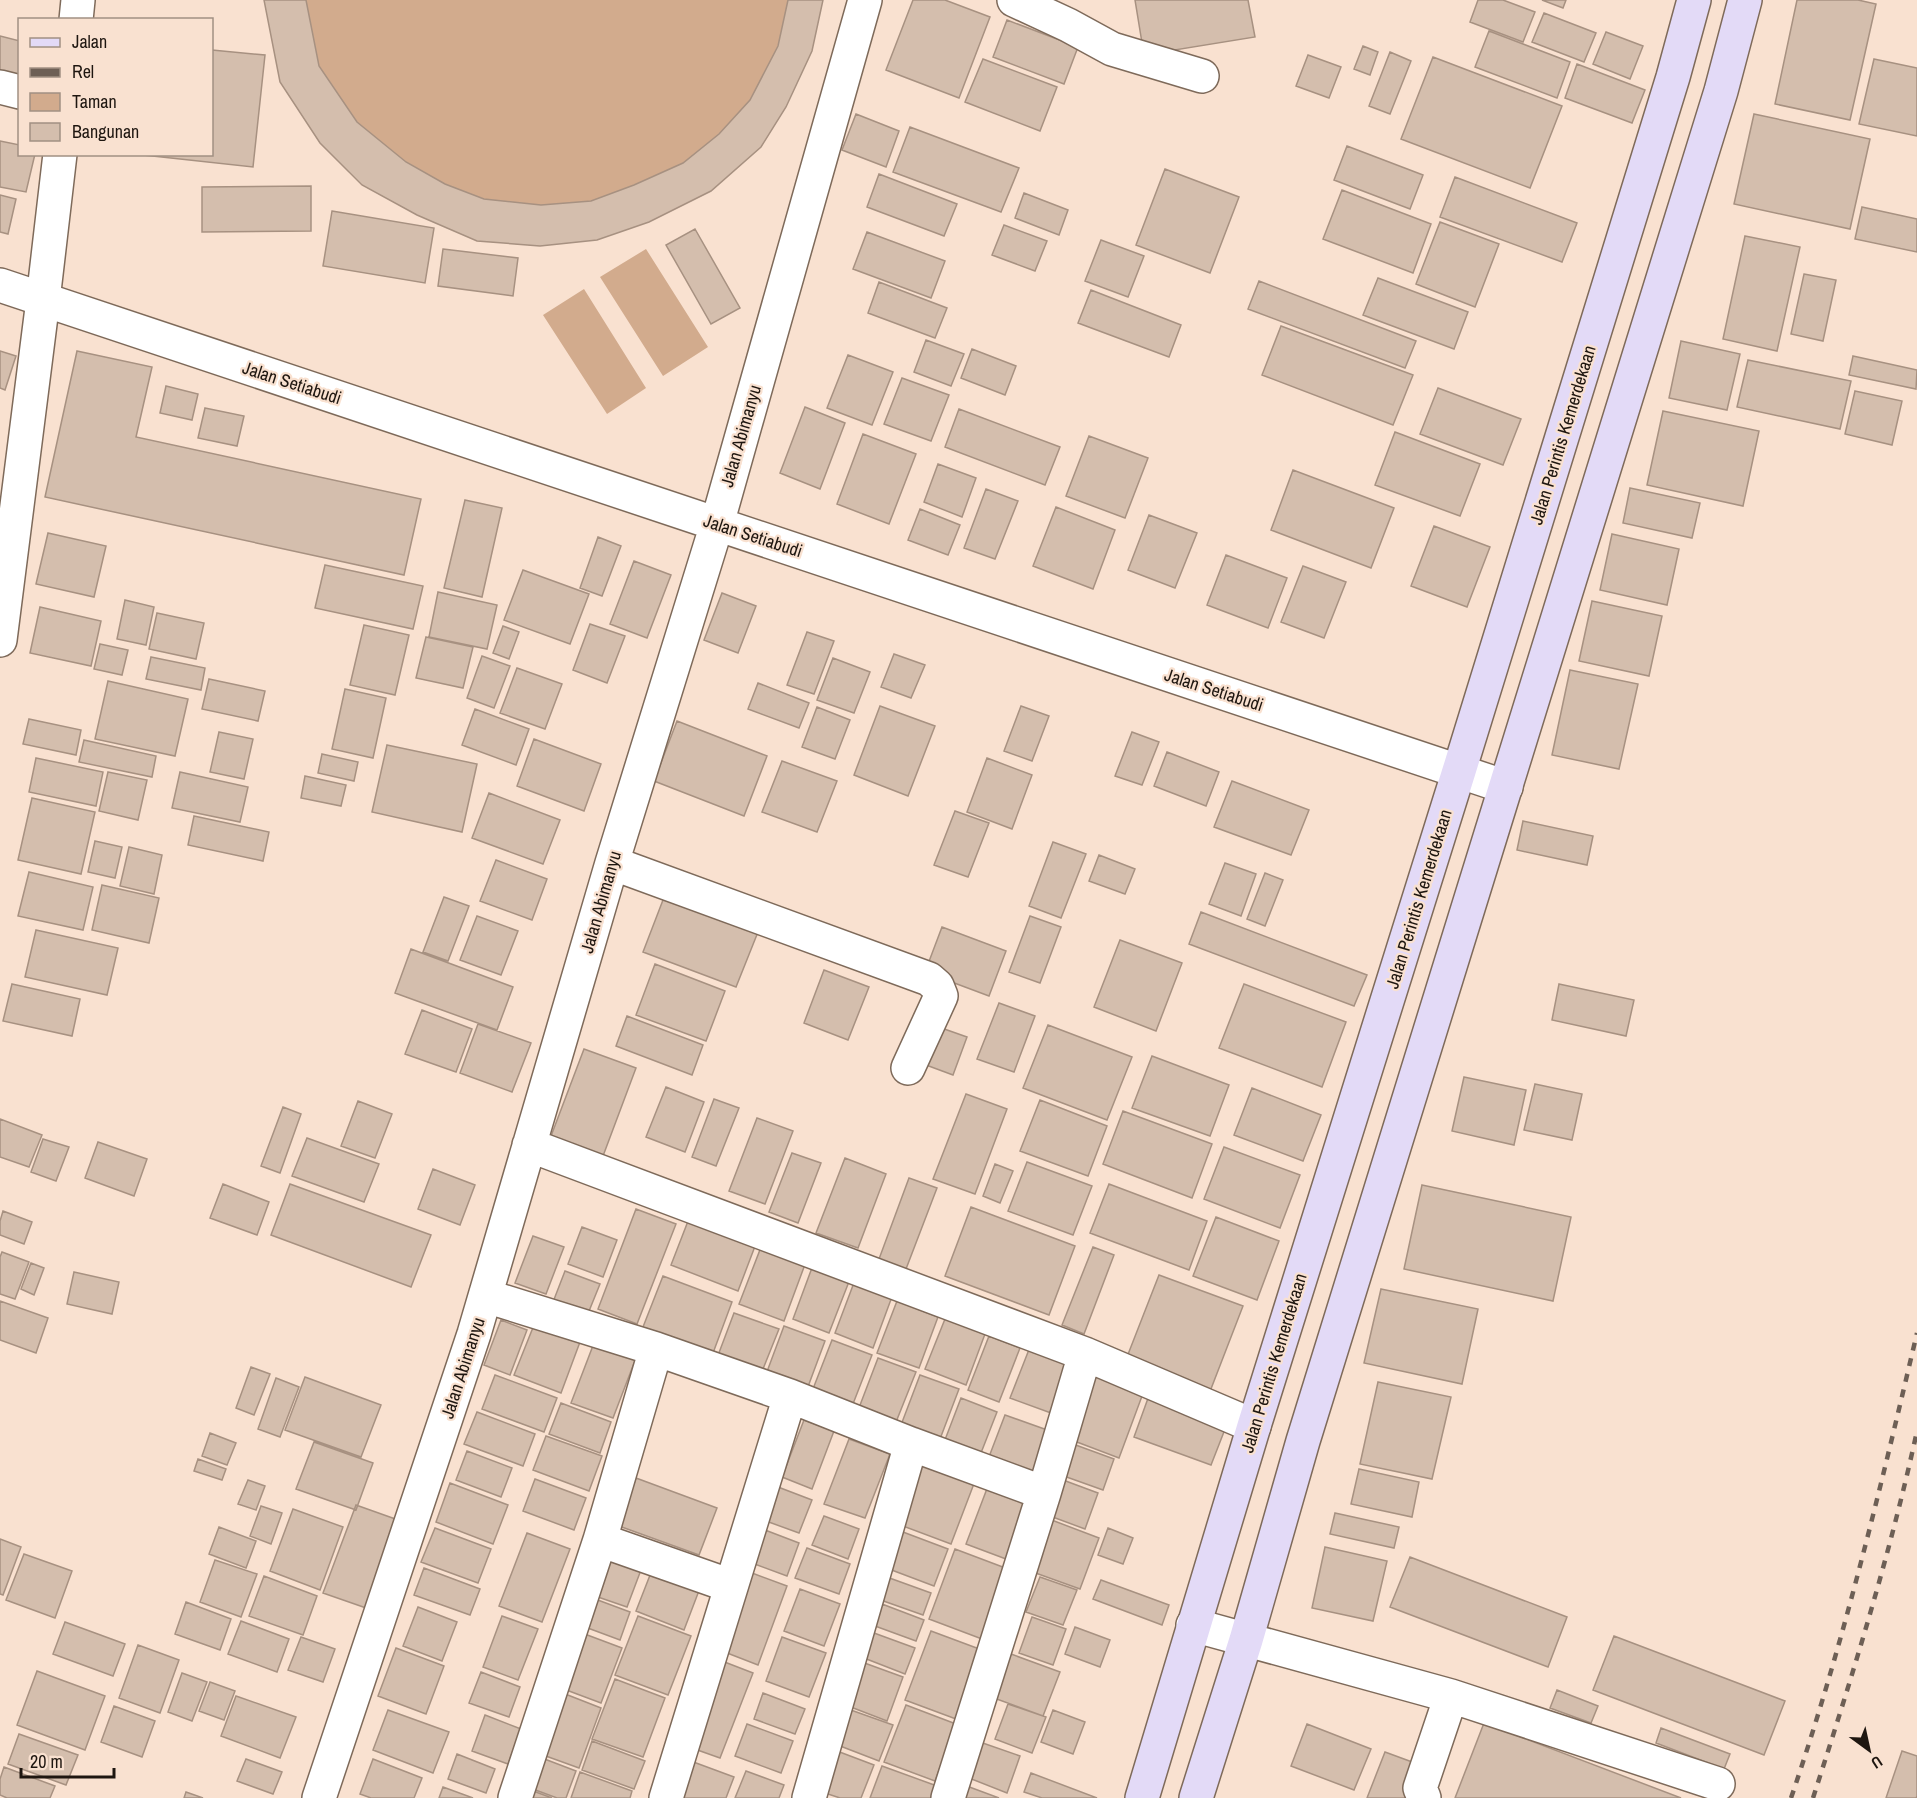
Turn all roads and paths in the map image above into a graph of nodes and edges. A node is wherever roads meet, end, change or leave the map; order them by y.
1 (78, 0) edge
2 (865, 0) edge
3 (1014, 0) edge
4 (1694, 0) edge
5 (1745, 0) edge
6 (76, 18) edge
7 (1202, 76) dead end
8 (0, 87) edge
9 (18, 92) edge
10 (60, 156) edge
11 (0, 285) edge
12 (43, 300) junction
13 (717, 524) junction
14 (0, 640) edge
15 (1459, 771) junction
16 (1506, 787) junction
17 (612, 863) junction
18 (908, 1068) dead end
19 (529, 1145) junction
20 (486, 1296) junction
21 (656, 1349) junction
22 (1085, 1354) junction
23 (790, 1396) junction
24 (1254, 1426) junction
25 (911, 1444) junction
26 (1044, 1493) junction
27 (600, 1540) junction
28 (731, 1586) junction
29 (1193, 1625) junction
30 (1246, 1640) junction
31 (1451, 1696) junction
32 (1718, 1784) dead end
33 (319, 1798) edge
34 (515, 1798) edge
35 (666, 1798) edge
36 (809, 1798) edge
37 (948, 1798) edge
38 (1142, 1798) edge
39 (1196, 1798) edge
40 (1424, 1798) edge

1 - 6 street
2 - 13 street, Jalan Abimanyu
3 - 7 street
4 - 15 main road, Jalan Perintis Kemerdekaan
5 - 16 main road
8 - 9 street
10 - 12 street
11 - 12 street, Jalan Setiabudi
12 - 13 street, Jalan Setiabudi
12 - 14 street
13 - 15 street, Jalan Setiabudi
13 - 17 street, Jalan Abimanyu
15 - 16 street, Jalan Setiabudi
15 - 24 main road, Jalan Perintis Kemerdekaan
16 - 30 main road
17 - 18 street
17 - 19 street, Jalan Abimanyu
19 - 20 street, Jalan Abimanyu
19 - 22 street
20 - 21 street
20 - 33 street, Jalan Abimanyu
21 - 23 street
21 - 27 street
22 - 24 street
22 - 26 street
23 - 25 street
23 - 28 street
24 - 29 main road, Jalan Perintis Kemerdekaan
25 - 26 street
25 - 36 street
26 - 37 street
27 - 28 street
27 - 34 street
28 - 35 street
29 - 30 street
29 - 38 main road, Jalan Perintis Kemerdekaan
30 - 31 street
30 - 39 main road
31 - 32 street
31 - 40 street

